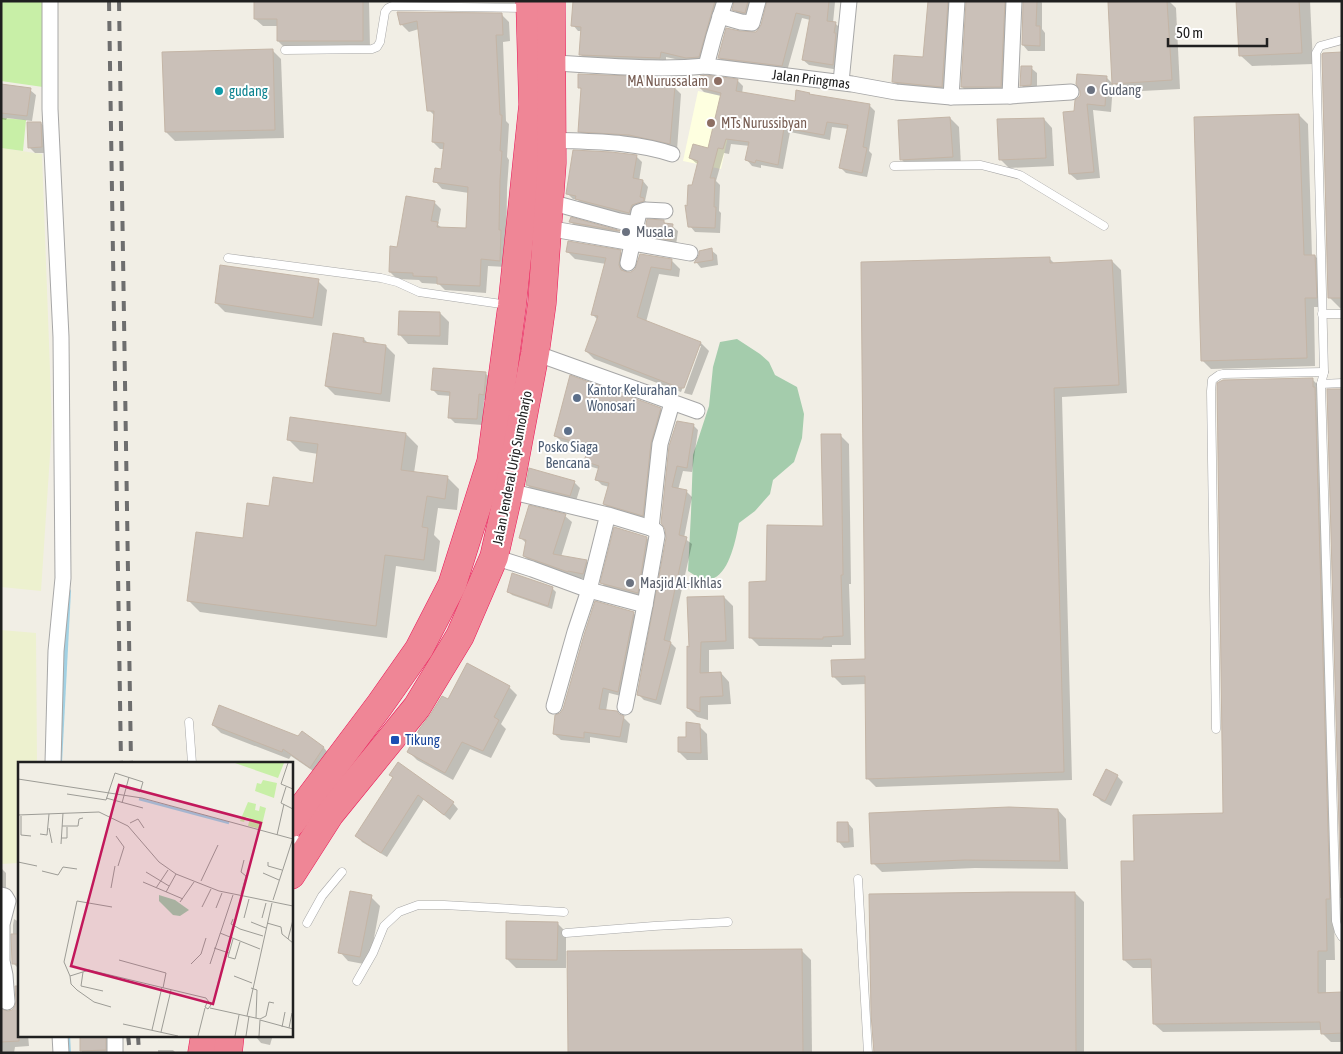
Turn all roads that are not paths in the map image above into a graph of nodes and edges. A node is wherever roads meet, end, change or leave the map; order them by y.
1 (50, 1) edge
2 (725, 1) edge
3 (758, 1) edge
4 (850, 1) edge
5 (957, 1) edge
6 (1014, 1) edge
7 (537, 4) edge
8 (720, 16) junction
9 (1342, 40) edge
10 (285, 50) dead end
11 (551, 63) junction
12 (706, 66) junction
13 (841, 82) junction
14 (1070, 92) dead end
15 (1010, 96) junction
16 (951, 97) junction
17 (552, 140) junction
18 (672, 154) dead end
19 (894, 166) dead end
20 (665, 211) dead end
21 (549, 215) junction
22 (636, 224) junction
23 (1104, 226) dead end
24 (632, 243) junction
25 (690, 254) dead end
26 (228, 258) dead end
27 (628, 263) dead end
28 (512, 306) junction
29 (1322, 314) junction
30 (1342, 314) edge
31 (535, 353) junction
32 (1324, 372) junction
33 (1342, 383) edge
34 (1321, 384) junction
35 (672, 402) junction
36 (697, 411) dead end
37 (509, 491) junction
38 (606, 522) dead end
39 (651, 528) junction
40 (494, 557) junction
41 (589, 590) junction
42 (645, 605) junction
43 (554, 706) dead end
44 (625, 707) dead end
45 (189, 722) dead end
46 (1216, 729) dead end
47 (53, 762) edge
48 (192, 762) edge
49 (292, 822) edge
50 (300, 843) edge
51 (292, 871) edge
52 (342, 872) dead end
53 (858, 879) dead end
54 (1, 895) edge
55 (564, 912) dead end
56 (728, 922) dead end
57 (307, 923) dead end
58 (566, 933) dead end
59 (1342, 937) edge
60 (357, 981) dead end
61 (9, 1003) edge
62 (60, 1036) edge
63 (115, 1036) edge
64 (205, 1036) edge
65 (230, 1036) edge
66 (61, 1053) edge
67 (115, 1053) edge
68 (202, 1053) edge
69 (228, 1053) edge
70 (868, 1053) edge

1 - 47 street
2 - 8 street
3 - 8 street
4 - 13 street
5 - 16 street
6 - 15 street
7 - 10 lane
7 - 11 highway, Jalan Jenderal Urip Sumoharjo
7 - 28 highway, Jalan Jenderal Urip Sumoharjo
8 - 12 street
9 - 29 lane
11 - 12 street, Jalan Pringmas
11 - 17 highway, Jalan Jenderal Urip Sumoharjo
12 - 13 street, Jalan Pringmas
13 - 16 street, Jalan Pringmas
14 - 15 street, Jalan Pringmas
15 - 16 street, Jalan Pringmas
17 - 18 street
17 - 21 highway, Jalan Jenderal Urip Sumoharjo
19 - 23 lane
20 - 22 street
21 - 22 street
21 - 24 street
21 - 31 highway, Jalan Jenderal Urip Sumoharjo
22 - 24 street
24 - 25 street
24 - 27 street
26 - 28 lane
28 - 49 highway, Jalan Jenderal Urip Sumoharjo
29 - 30 lane
29 - 32 lane
31 - 35 street
31 - 37 highway, Jalan Jenderal Urip Sumoharjo
32 - 34 lane
32 - 46 lane
33 - 34 lane
34 - 59 lane
35 - 36 street
35 - 39 street
37 - 39 street
37 - 40 highway, Jalan Jenderal Urip Sumoharjo
38 - 41 street
39 - 42 street
40 - 41 street
40 - 50 highway, Jalan Jenderal Urip Sumoharjo
41 - 42 street
41 - 43 street
42 - 44 street
45 - 48 lane
50 - 51 highway, Jalan Jenderal Urip Sumoharjo
52 - 57 lane
53 - 70 lane
54 - 61 street
55 - 60 lane
56 - 58 lane
62 - 66 street
63 - 67 street
64 - 68 highway
65 - 69 highway

